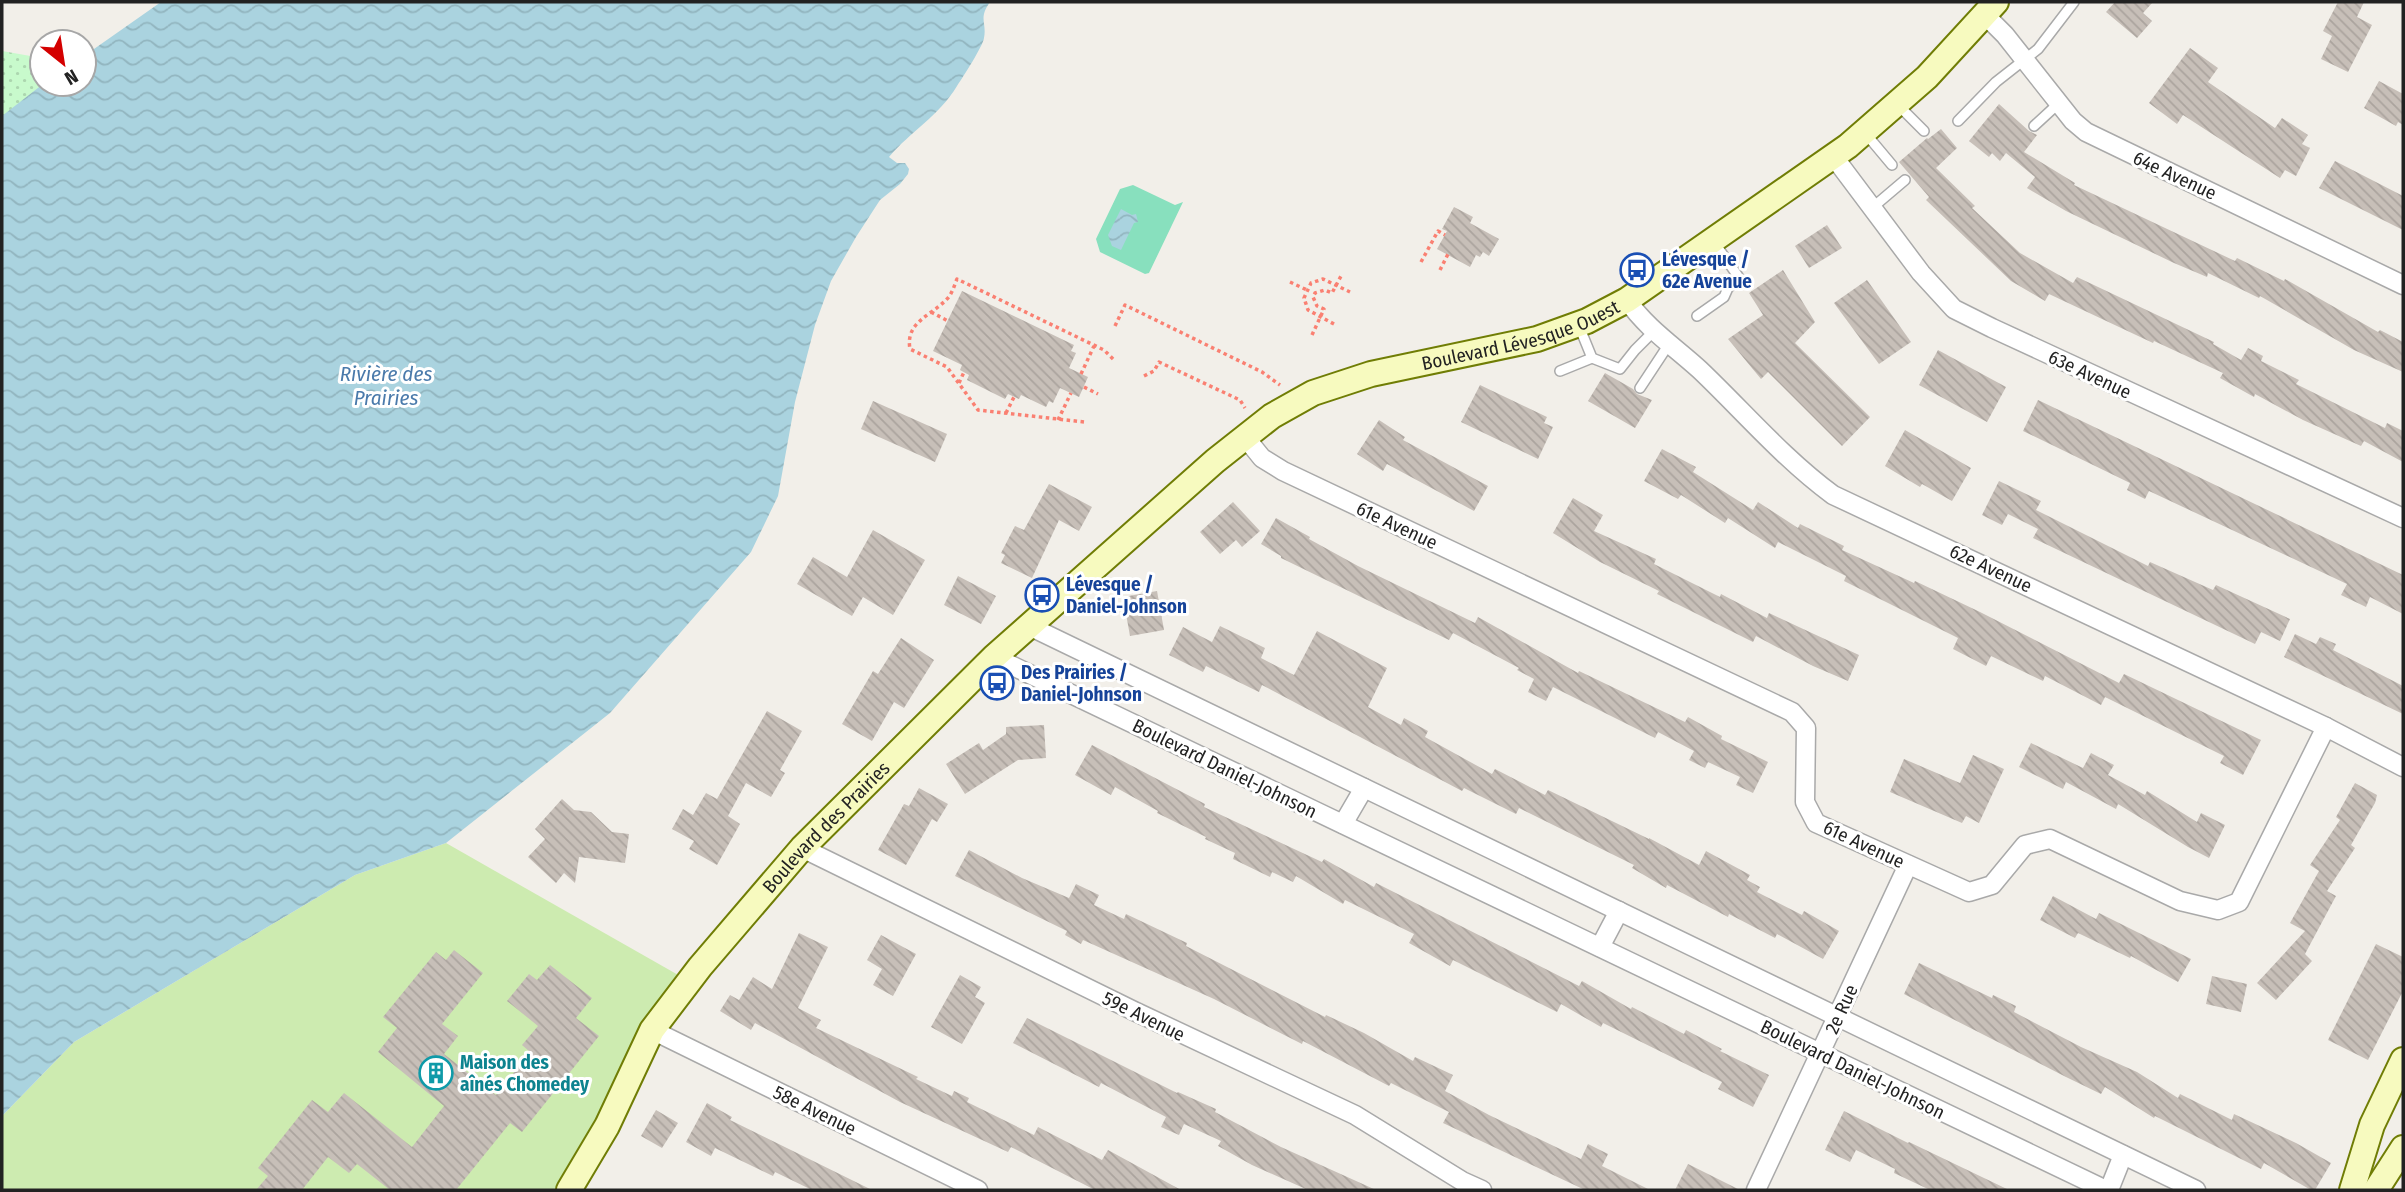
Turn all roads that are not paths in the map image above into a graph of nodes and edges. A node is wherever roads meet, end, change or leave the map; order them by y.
1 (2074, 2) edge
2 (1990, 8) edge
3 (2026, 61) junction
4 (2059, 103) junction
5 (1897, 105) junction
6 (1958, 121) dead end
7 (2034, 126) dead end
8 (1924, 131) dead end
9 (1865, 133) junction
10 (1834, 157) junction
11 (1892, 164) dead end
12 (1905, 180) dead end
13 (1872, 208) junction
14 (1713, 241) junction
15 (2403, 285) edge
16 (1627, 300) junction
17 (1697, 316) dead end
18 (1578, 325) junction
19 (1654, 331) junction
20 (1669, 344) junction
21 (1592, 358) junction
22 (1560, 371) dead end
23 (1640, 388) dead end
24 (1245, 438) junction
25 (2403, 518) edge
26 (1150, 519) joint
27 (1028, 625) junction
28 (994, 657) junction
29 (2326, 727) junction
30 (2403, 766) edge
31 (1364, 788) junction
32 (1343, 824) junction
33 (802, 848) junction
34 (1908, 865) junction
35 (1619, 911) junction
36 (1600, 947) junction
37 (1837, 1017) junction
38 (652, 1030) junction
39 (1820, 1053) junction
40 (2403, 1060) edge
41 (2403, 1148) edge
42 (2123, 1155) junction
43 (569, 1190) edge
44 (978, 1190) edge
45 (1482, 1190) edge
46 (1756, 1190) edge
47 (2107, 1190) edge
48 (2196, 1190) edge
49 (2352, 1190) edge
50 (2375, 1190) edge

1 - 3 lane
2 - 3 street, 64e Avenue
2 - 5 street, Boulevard Lévesque Ouest
3 - 4 street, 64e Avenue
3 - 6 lane
4 - 7 lane
4 - 15 street, 64e Avenue
5 - 8 lane
5 - 9 street, Boulevard Lévesque Ouest
9 - 10 street, Boulevard Lévesque Ouest
9 - 11 lane
10 - 13 street, 63e Avenue
10 - 14 street, Boulevard Lévesque Ouest
12 - 13 lane
13 - 25 street, 63e Avenue
14 - 16 street, Boulevard Lévesque Ouest
14 - 17 lane
16 - 18 street, Boulevard Lévesque Ouest
16 - 19 street, 62e Avenue
18 - 21 lane
18 - 24 street, Boulevard Lévesque Ouest
19 - 20 street, 62e Avenue
19 - 21 lane
20 - 23 lane
20 - 29 street, 62e Avenue
21 - 22 lane
24 - 26 street, Boulevard Lévesque Ouest
24 - 34 street, 61e Avenue
26 - 27 street, Boulevard des Prairies
27 - 28 street, Boulevard des Prairies
27 - 31 street, Boulevard Daniel-Johnson
28 - 32 street, Boulevard Daniel-Johnson
28 - 33 street, Boulevard des Prairies
29 - 30 street, 62e Avenue
29 - 34 street, 61e Avenue
31 - 32 street
31 - 35 street, Boulevard Daniel-Johnson
32 - 36 street, Boulevard Daniel-Johnson
33 - 38 street, Boulevard des Prairies
33 - 45 street, 59e Avenue
34 - 37 street, 2e Rue
35 - 36 street
35 - 37 street, Boulevard Daniel-Johnson
36 - 39 street, Boulevard Daniel-Johnson
37 - 39 street, 2e Rue
37 - 42 street, Boulevard Daniel-Johnson
38 - 43 street, Boulevard des Prairies
38 - 44 street, 58e Avenue
39 - 46 street, 2e Rue
39 - 47 street, Boulevard Daniel-Johnson
40 - 49 street
41 - 50 street
42 - 47 street, Boulevard Daniel-Johnson
42 - 48 street, Boulevard Daniel-Johnson

